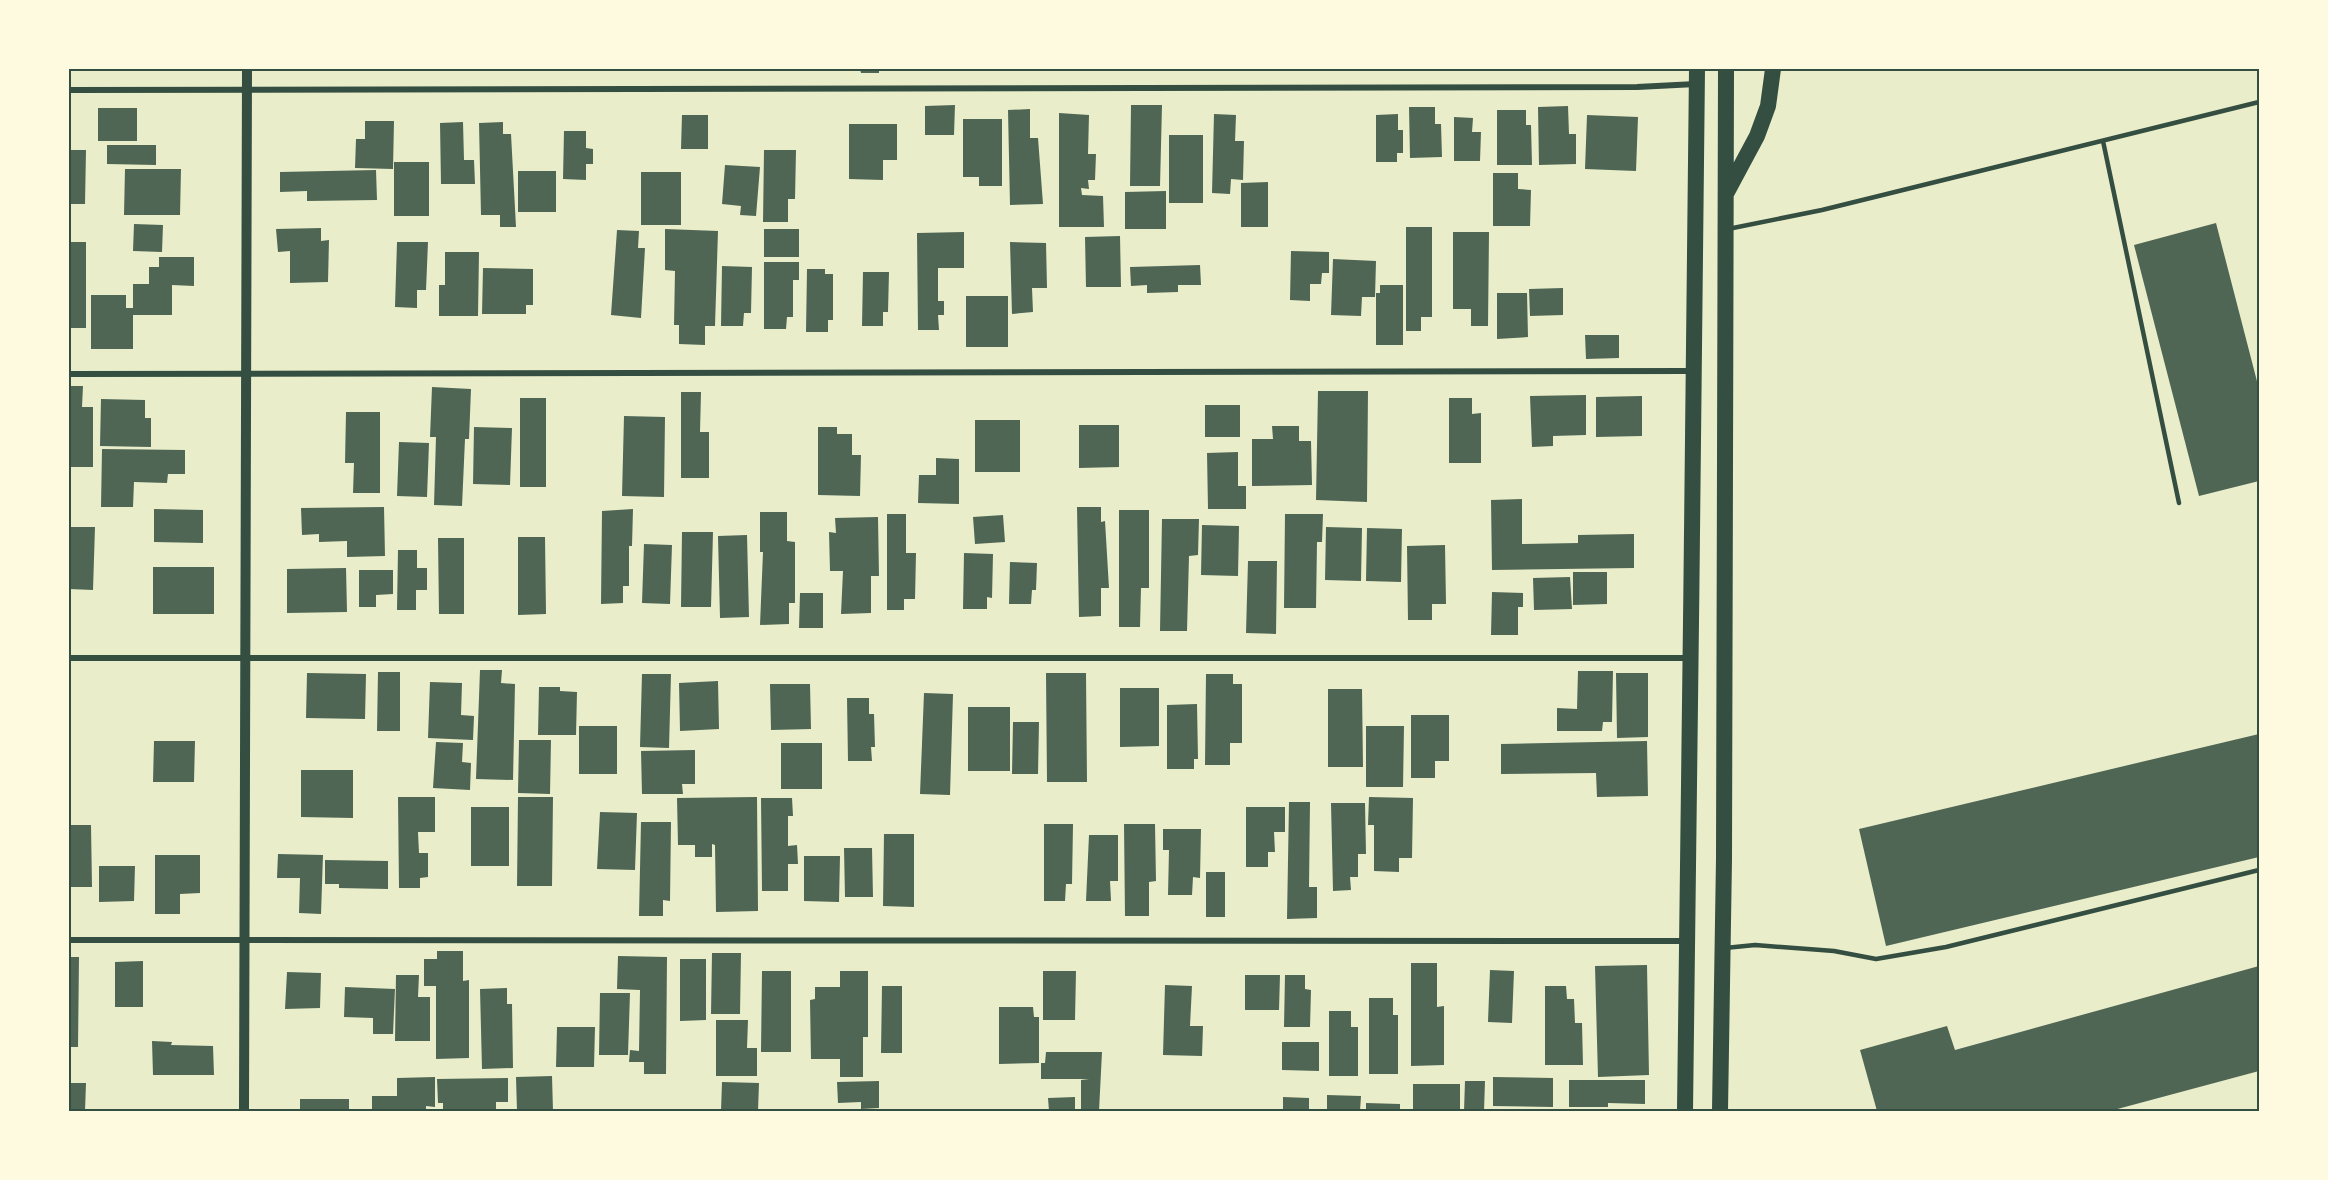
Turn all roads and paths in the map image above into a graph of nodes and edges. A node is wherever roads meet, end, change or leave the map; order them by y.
1 (247, 69) edge
2 (1688, 69) edge
3 (1773, 69) edge
4 (1696, 77) edge
5 (1726, 77) edge
6 (69, 90) edge
7 (248, 91) junction
8 (2259, 102) edge
9 (2103, 141) junction
10 (1725, 195) junction
11 (1725, 230) junction
12 (1691, 371) junction
13 (69, 374) edge
14 (247, 375) junction
15 (2179, 503) dead end
16 (69, 658) edge
17 (1690, 658) junction
18 (246, 659) junction
19 (2259, 870) edge
20 (69, 940) edge
21 (245, 941) junction
22 (1688, 941) junction
23 (1722, 948) junction
24 (244, 1111) edge
25 (1685, 1111) edge
26 (1720, 1111) edge

1 - 7 street
2 - 4 highway
3 - 10 highway
4 - 7 street
4 - 12 highway
5 - 10 highway
6 - 7 street
7 - 14 street
8 - 9 lane
9 - 11 lane
9 - 15 lane
10 - 11 highway
11 - 23 highway
12 - 14 street
12 - 17 highway
13 - 14 street
14 - 18 street
16 - 18 street
17 - 18 street
17 - 22 highway
18 - 21 street
19 - 23 lane
20 - 21 street
21 - 22 street
21 - 24 street
22 - 25 highway
23 - 26 highway

